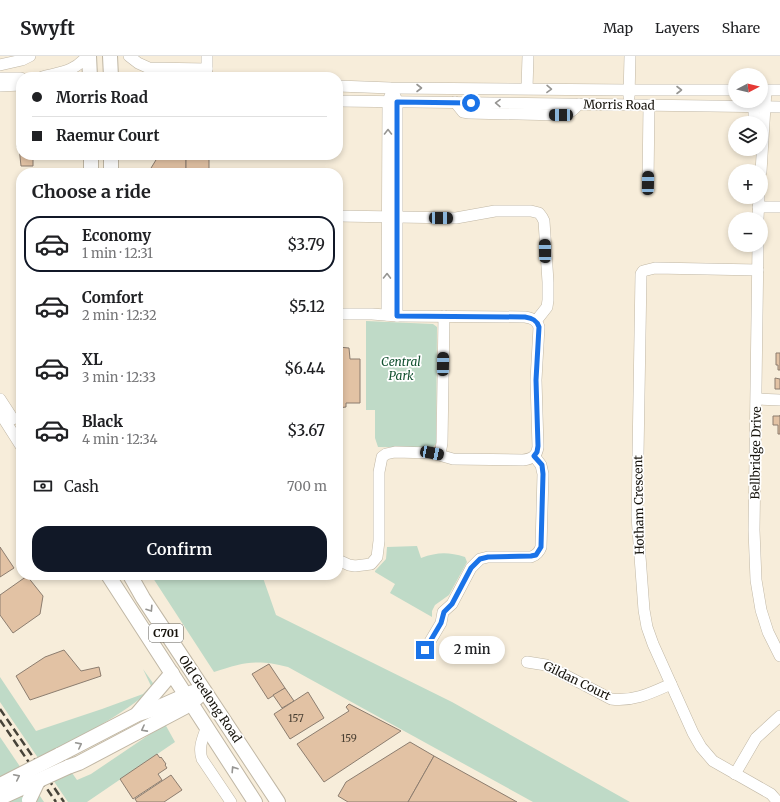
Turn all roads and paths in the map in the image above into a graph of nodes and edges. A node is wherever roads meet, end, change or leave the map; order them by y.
1 (30, 56) edge
2 (88, 56) edge
3 (110, 56) edge
4 (129, 56) edge
5 (207, 56) edge
6 (528, 56) edge
7 (630, 56) edge
8 (0, 65) edge
9 (64, 72) edge
10 (90, 72) edge
11 (111, 72) edge
12 (188, 72) edge
13 (208, 72) edge
14 (0, 78) edge
15 (16, 78) edge
16 (0, 86) edge
17 (16, 86) edge
18 (343, 86) edge
19 (392, 88) junction
20 (527, 88) junction
21 (629, 90) junction
22 (728, 90) edge
23 (768, 90) edge
24 (780, 90) edge
25 (343, 101) edge
26 (393, 102) junction
27 (728, 104) edge
28 (629, 105) junction
29 (649, 105) junction
30 (768, 106) edge
31 (780, 107) edge
32 (766, 108) edge
33 (762, 164) edge
34 (648, 183) dead end
35 (767, 204) edge
36 (780, 207) edge
37 (343, 216) edge
38 (392, 217) junction
39 (758, 252) edge
40 (758, 270) junction
41 (343, 314) edge
42 (392, 316) junction
43 (444, 316) junction
44 (536, 321) junction
45 (0, 399) edge
46 (757, 399) junction
47 (780, 400) edge
48 (5, 416) edge
49 (16, 433) edge
50 (440, 454) junction
51 (534, 456) junction
52 (343, 562) edge
53 (111, 580) edge
54 (133, 580) edge
55 (425, 650) dead end
56 (780, 656) edge
57 (527, 662) dead end
58 (172, 673) junction
59 (671, 684) junction
60 (203, 689) junction
61 (188, 699) junction
62 (138, 714) junction
63 (780, 716) edge
64 (207, 726) junction
65 (735, 774) junction
66 (38, 781) junction
67 (0, 785) edge
68 (0, 798) edge
69 (25, 802) edge
70 (231, 802) edge
71 (255, 802) edge
72 (278, 802) edge
73 (778, 802) edge

1 - 8 street
2 - 9 street
2 - 10 main road
3 - 11 main road
4 - 12 street
5 - 13 street
6 - 20 street
7 - 21 street
14 - 15 street
16 - 17 street
18 - 19 street, Morris Road
19 -> 20 street, Morris Road
19 - 26 street
20 -> 21 street, Morris Road
21 -> 22 street, Morris Road
21 - 28 street
23 - 24 street
25 - 26 street
28 -> 26 street, Morris Road
26 - 38 street
27 - 29 street, Morris Road
28 - 29 street, Morris Road
29 - 34 street
30 - 31 street, Morris Road
32 - 33 street
35 - 36 street
37 - 38 street
38 - 42 street
38 - 44 street
39 - 40 street, Bellbridge Drive
40 - 46 street, Bellbridge Drive
40 - 59 street, Hotham Crescent
41 - 42 street
42 - 43 street
43 - 44 street
43 - 50 street
44 - 51 street
45 - 48 street
46 - 47 street
46 - 56 street, Bellbridge Drive
48 - 49 street
50 - 51 street
50 - 52 street
51 - 55 street
53 - 58 main road, Old Geelong Road / C701
54 -> 60 main road, Old Geelong Road / C701
57 - 59 street, Gildan Court
58 - 61 main road, Old Geelong Road / C701
58 - 62 main road
59 - 65 street, Hotham Crescent
60 - 61 main road
60 - 72 main road, Old Geelong Road / C701
61 - 62 main road
61 - 64 main road, Old Geelong Road / C701
61 -> 66 main road, bridge
67 -> 62 main road, bridge
63 - 65 street
64 - 70 street, Old Geelong Road
71 -> 64 main road, Old Geelong Road / C701
65 - 73 street, Hotham Crescent
66 - 68 main road, bridge
66 - 69 main road, bridge

